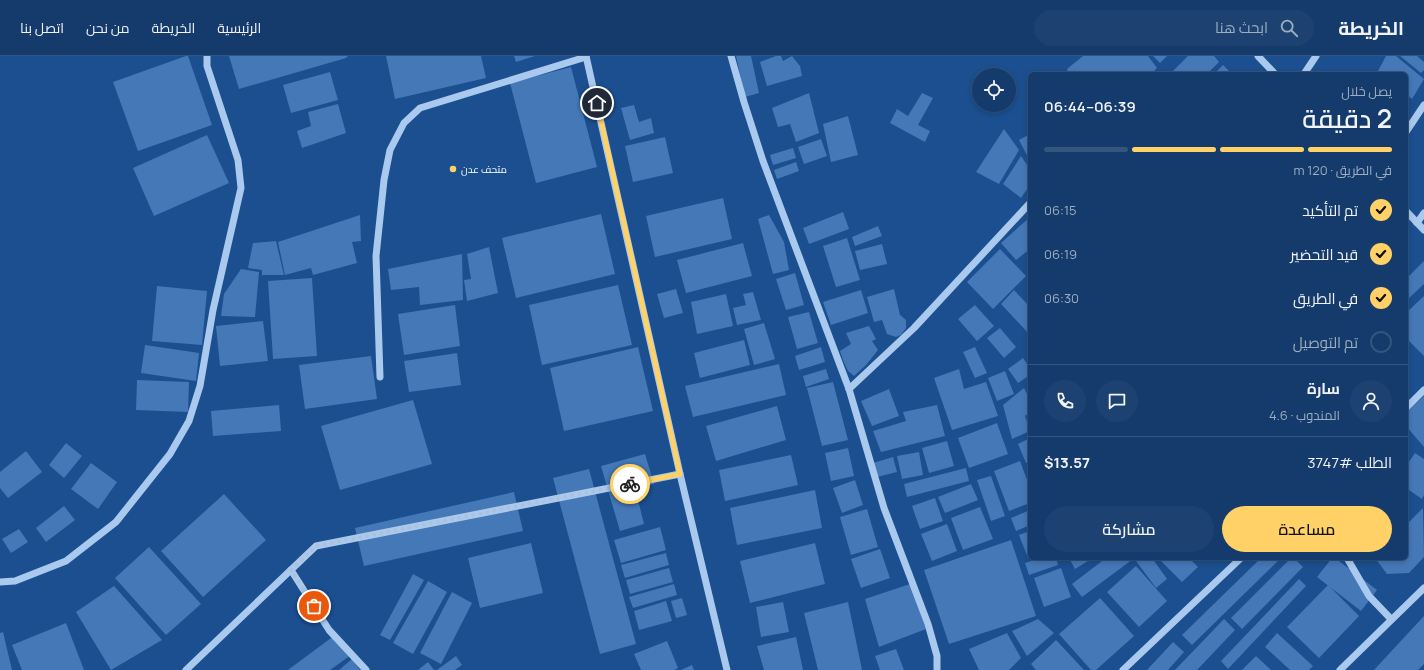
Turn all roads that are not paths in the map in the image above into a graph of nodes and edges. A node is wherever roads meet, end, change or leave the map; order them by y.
1 (207, 56) edge
2 (586, 56) edge
3 (731, 56) edge
4 (1258, 56) edge
5 (1316, 56) edge
6 (1273, 72) edge
7 (1305, 72) edge
8 (1424, 105) edge
9 (1408, 129) edge
10 (1028, 205) edge
11 (1424, 213) edge
12 (1408, 214) edge
13 (1417, 223) junction
14 (1424, 230) edge
15 (380, 377) dead end
16 (849, 389) junction
17 (1424, 390) edge
18 (1408, 406) edge
19 (680, 474) junction
20 (1239, 560) edge
21 (1348, 560) edge
22 (291, 570) junction
23 (0, 582) edge
24 (1424, 588) edge
25 (1391, 619) junction
26 (186, 670) edge
27 (366, 670) edge
28 (727, 670) edge
29 (937, 670) edge
30 (1123, 670) edge
31 (1340, 670) edge

1 - 23 street
2 - 15 street
2 - 19 street
3 - 16 street
4 - 6 street
5 - 7 street
8 - 9 street
10 - 16 street
11 - 13 street
12 - 13 street
13 - 14 street
16 - 29 street
17 - 18 street
19 - 22 street
19 - 28 street
20 - 30 street
21 - 25 street
22 - 26 street
22 - 27 street
24 - 25 street
25 - 31 street

